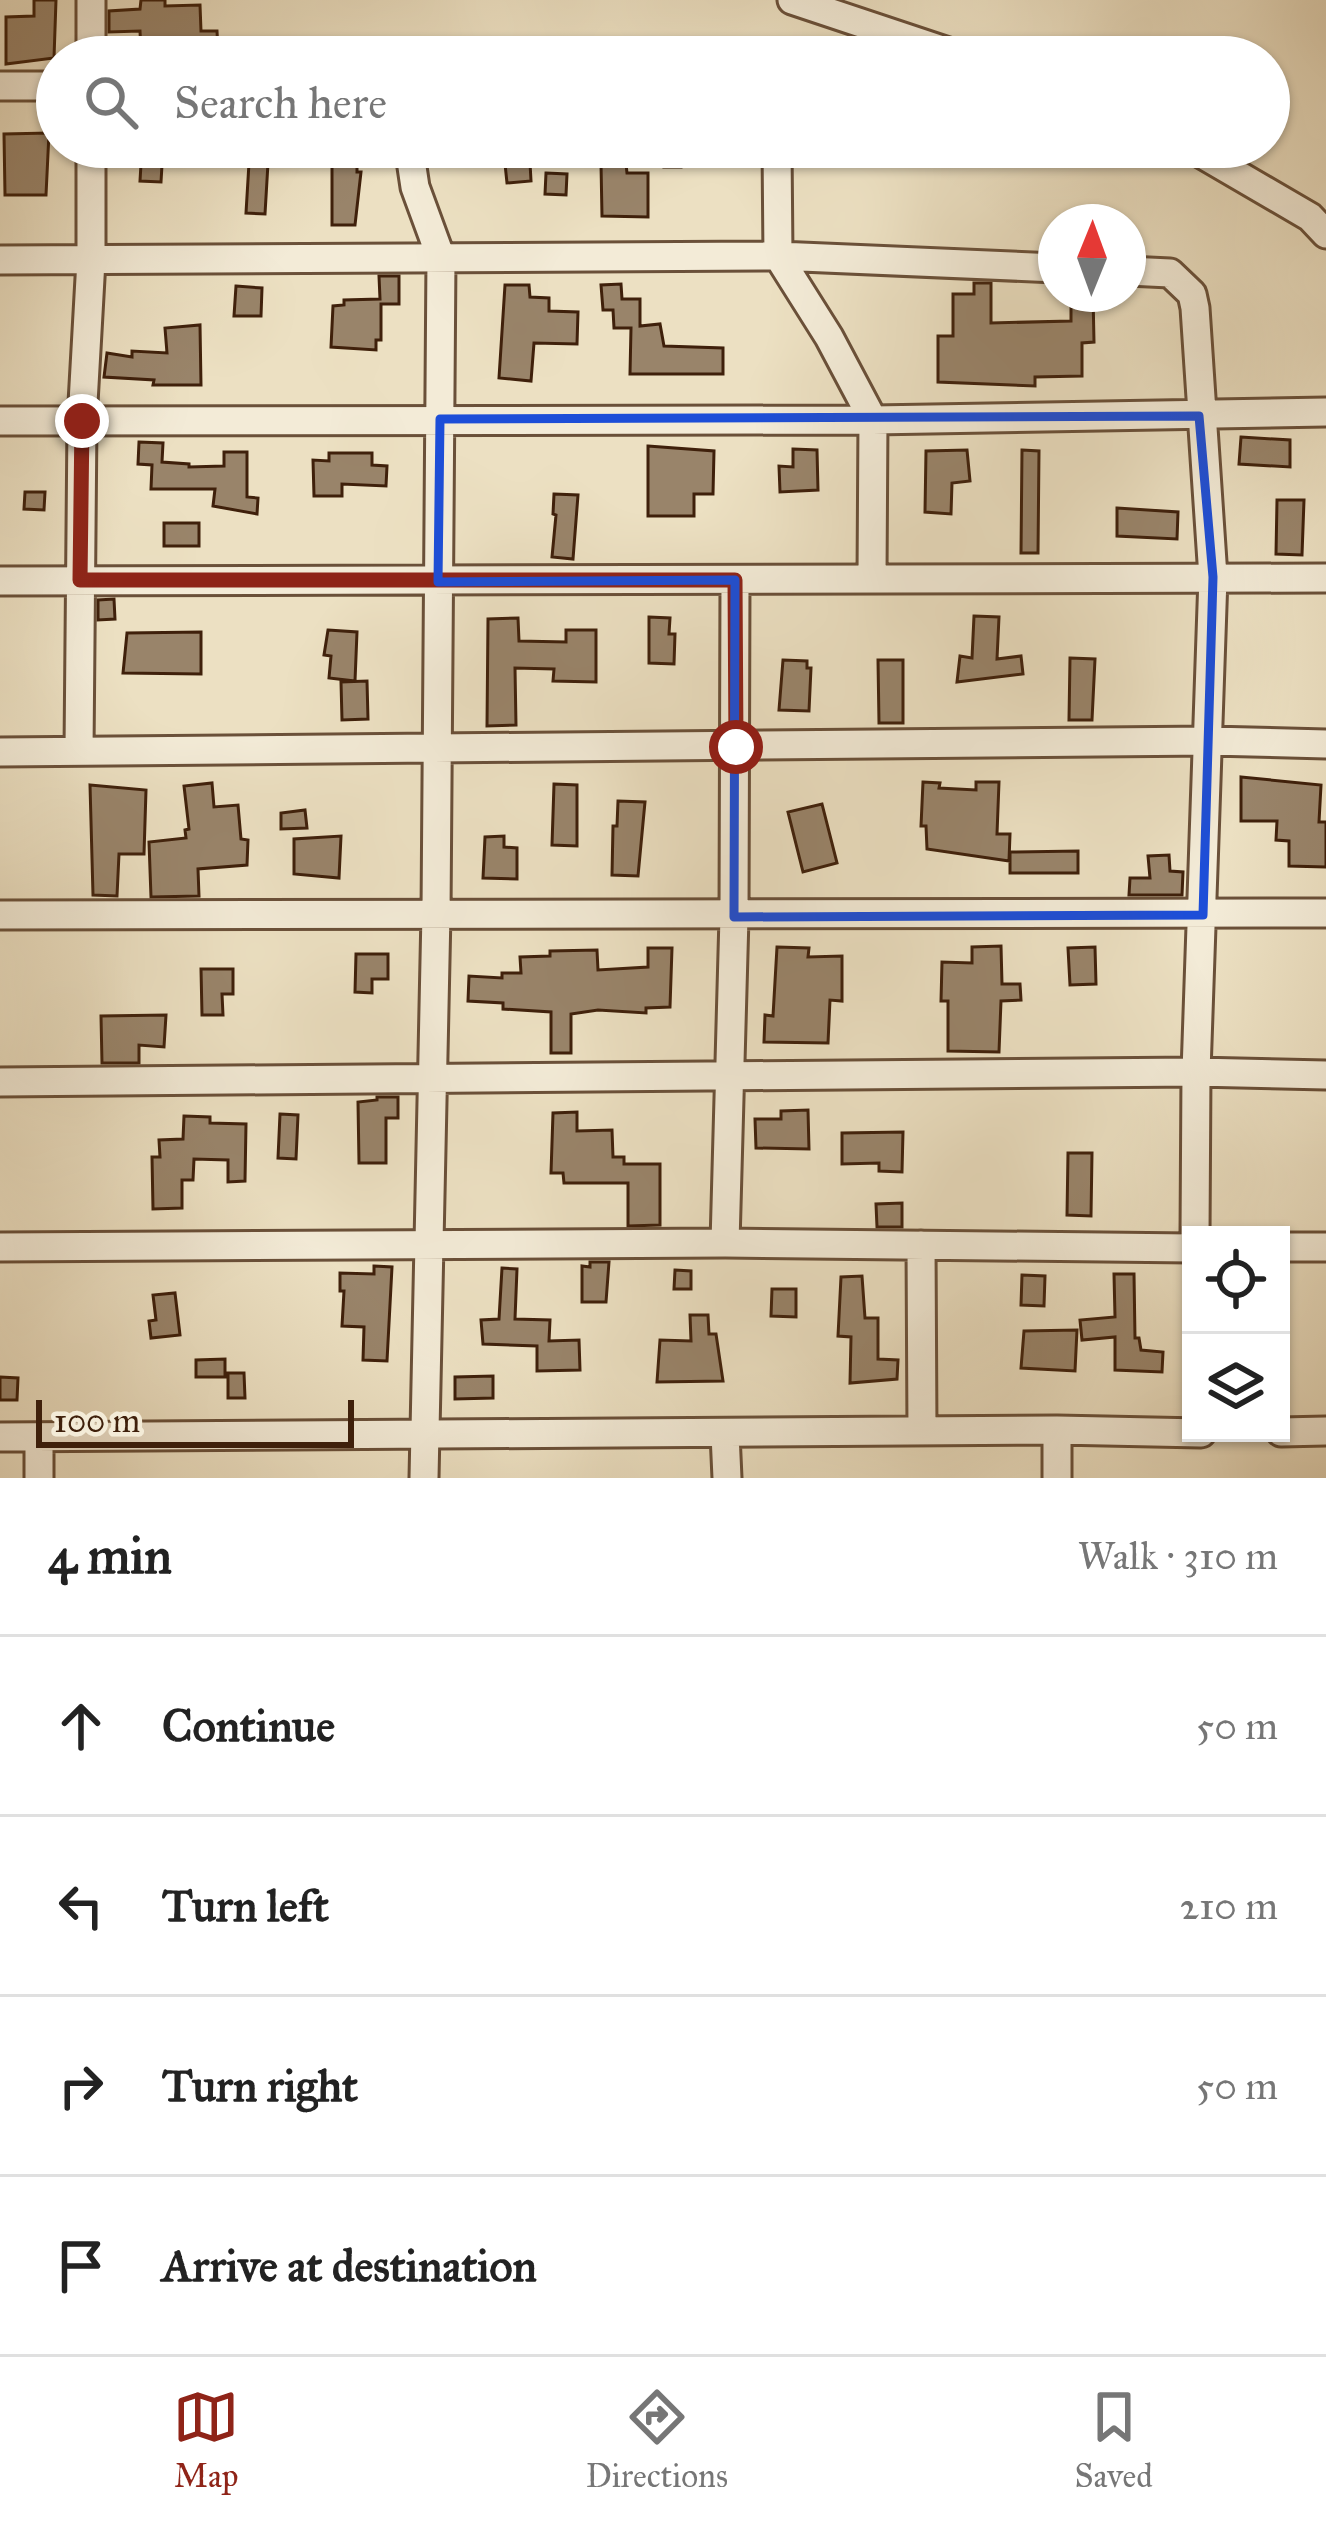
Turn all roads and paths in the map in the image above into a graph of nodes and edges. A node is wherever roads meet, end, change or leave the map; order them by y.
1 (91, 0) edge
2 (792, 0) edge
3 (91, 36) edge
4 (900, 36) edge
5 (0, 86) edge
6 (36, 86) edge
7 (91, 168) edge
8 (412, 168) edge
9 (777, 168) edge
10 (1226, 168) edge
11 (1326, 234) edge
12 (778, 256) junction
13 (441, 258) junction
14 (0, 260) edge
15 (91, 260) junction
16 (1038, 267) edge
17 (1146, 272) edge
18 (1326, 389) edge
19 (1326, 412) edge
20 (1262, 413) junction
21 (1199, 416) junction
22 (440, 419) junction
23 (873, 420) junction
24 (0, 421) edge
25 (82, 421) junction
26 (872, 577) junction
27 (1213, 577) junction
28 (1326, 578) edge
29 (80, 580) junction
30 (735, 580) junction
31 (0, 581) edge
32 (438, 582) junction
33 (1210, 741) junction
34 (1326, 744) edge
35 (436, 747) junction
36 (736, 747) junction
37 (0, 752) edge
38 (79, 752) junction
39 (436, 913) junction
40 (1326, 914) edge
41 (0, 915) edge
42 (1203, 915) junction
43 (734, 917) junction
44 (1196, 1072) junction
45 (1326, 1075) edge
46 (730, 1078) junction
47 (431, 1080) junction
48 (0, 1082) edge
49 (1195, 1226) edge
50 (725, 1243) junction
51 (428, 1245) junction
52 (921, 1245) junction
53 (0, 1247) edge
54 (1290, 1247) edge
55 (1326, 1247) edge
56 (1182, 1248) edge
57 (1057, 1430) junction
58 (922, 1431) junction
59 (1326, 1431) edge
60 (1290, 1432) edge
61 (725, 1433) junction
62 (1182, 1433) edge
63 (424, 1435) junction
64 (0, 1437) edge
65 (39, 1437) junction
66 (39, 1478) edge
67 (424, 1478) edge
68 (727, 1478) edge
69 (1057, 1478) edge

1 - 3 street
2 - 4 street
5 - 6 street
7 - 15 street
8 - 13 street
9 - 12 street
10 - 11 street
12 - 13 street
12 - 16 street
12 - 23 street
13 - 15 street
13 - 22 street
14 - 15 street
15 - 25 street
17 - 21 street
18 - 20 street
19 - 20 street
20 - 21 street
21 - 23 street
21 - 27 street
22 - 23 street
22 - 25 street
22 - 32 street
23 - 26 street
24 - 25 street
25 - 29 street
26 - 27 street
26 - 30 street
27 - 28 street
27 - 33 street
29 - 31 street
29 - 32 street
29 - 38 street
30 - 32 street
30 - 36 street
32 - 35 street
33 - 34 street
33 - 36 street
33 - 42 street
35 - 36 street
35 - 38 street
35 - 39 street
36 - 43 street
37 - 38 street
39 - 41 street
39 - 43 street
39 - 47 street
40 - 42 street
42 - 43 street
42 - 44 street
43 - 46 street
44 - 45 street
44 - 46 street
44 - 49 street
46 - 47 street
46 - 50 street
47 - 48 street
47 - 51 street
50 - 51 street
50 - 52 street
51 - 53 street
51 - 63 street
52 - 56 street
52 - 58 street
54 - 55 street
57 - 58 street
57 - 62 street
57 - 69 street
58 - 61 street
59 - 60 street
61 - 63 street
61 - 68 street
63 - 65 street
63 - 67 street
64 - 65 street
65 - 66 street

